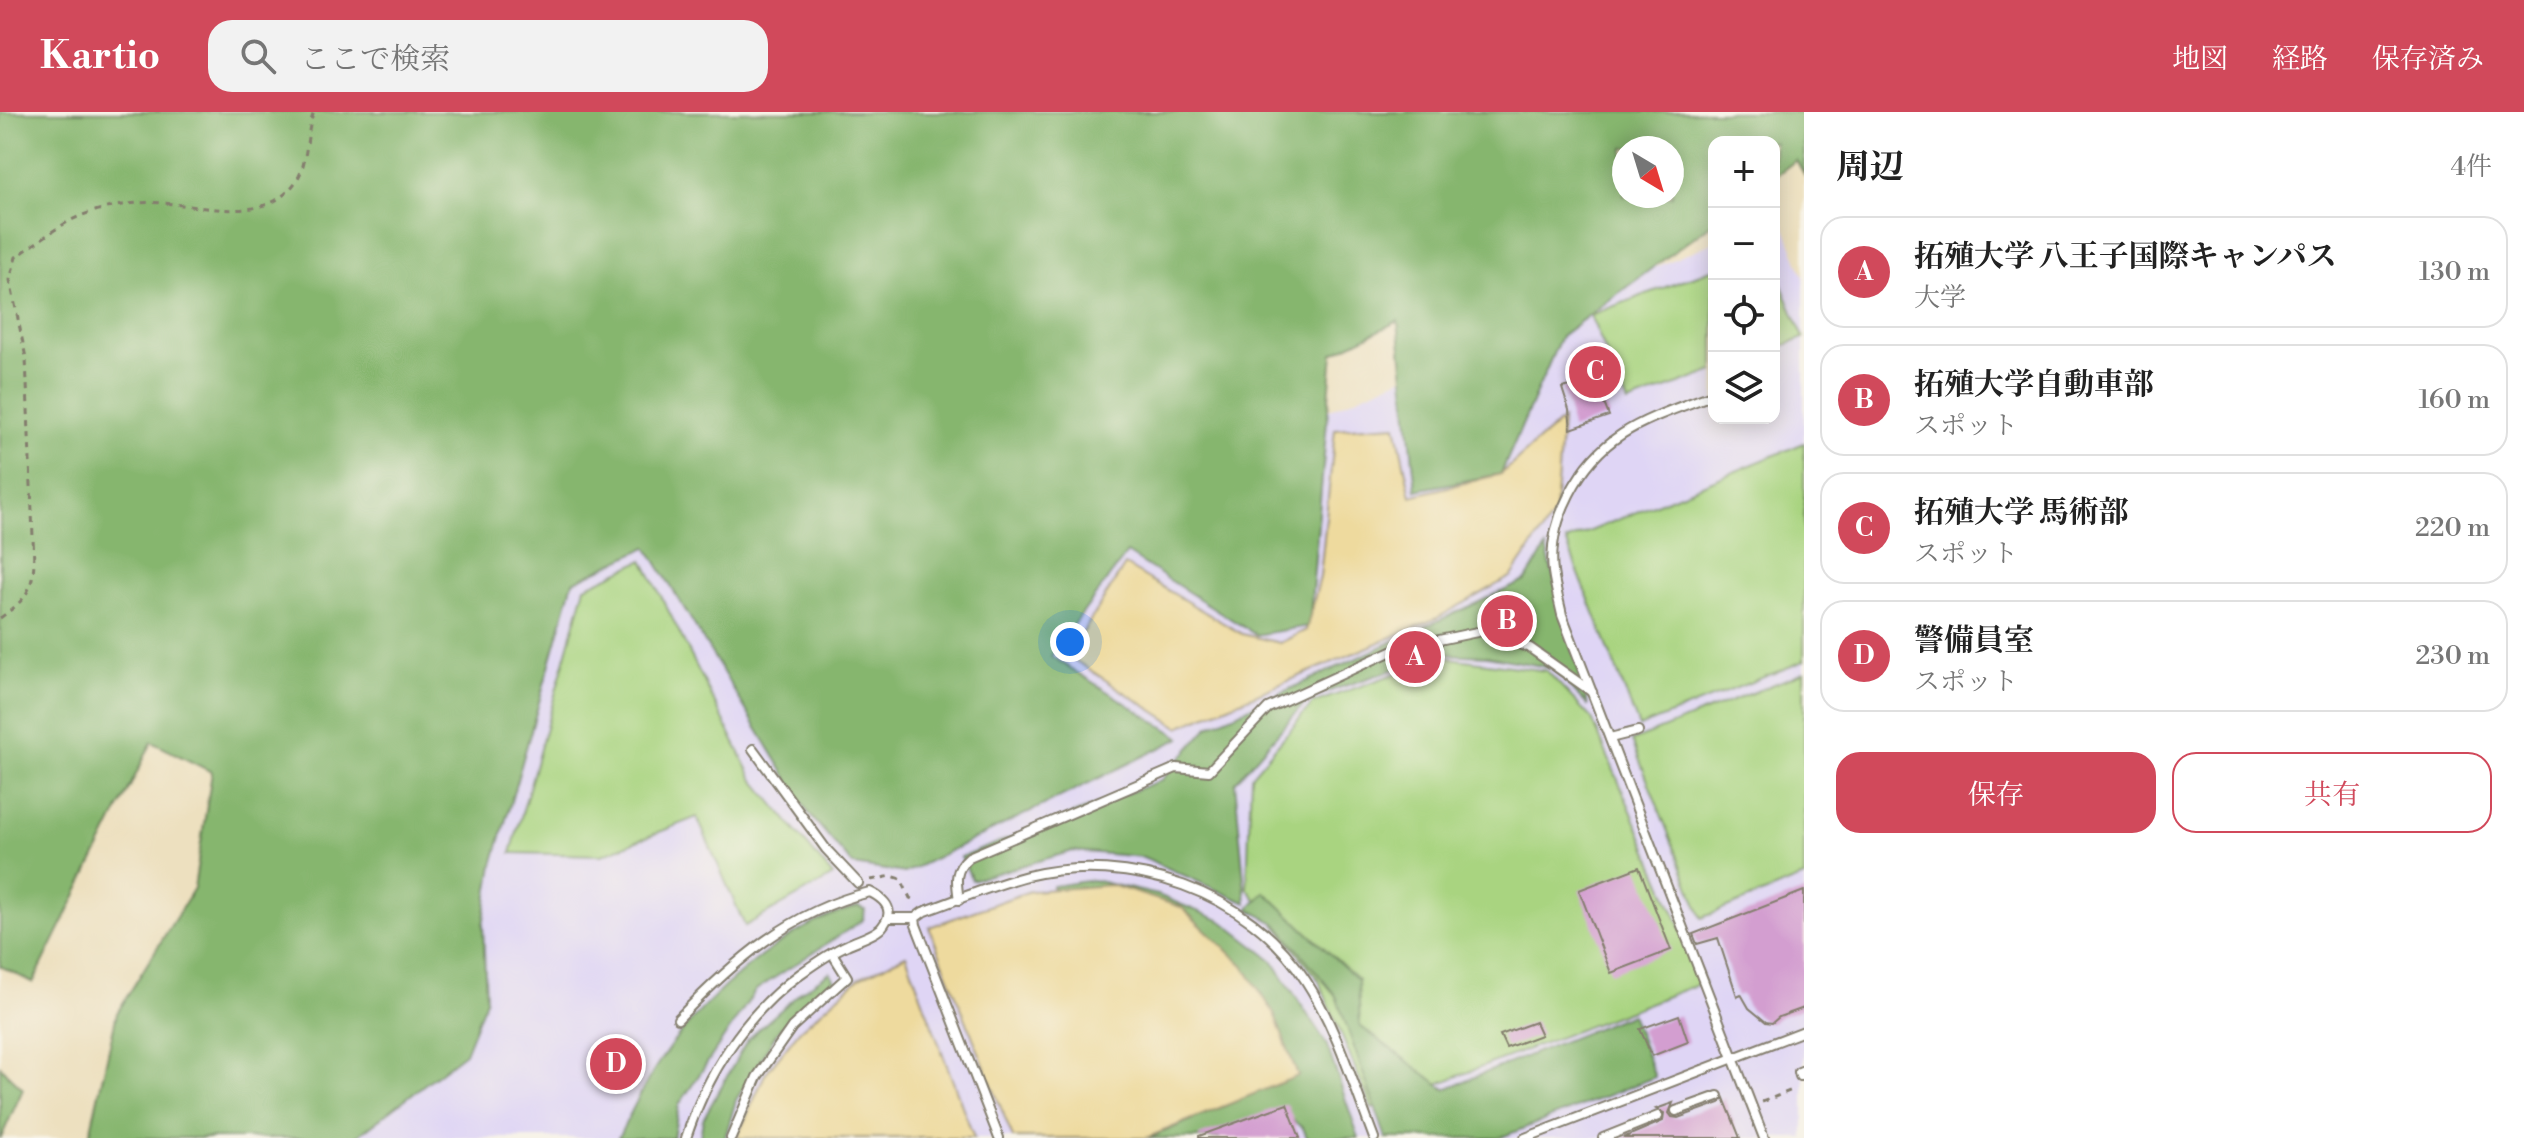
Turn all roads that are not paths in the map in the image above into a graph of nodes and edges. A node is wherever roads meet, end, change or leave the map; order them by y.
1 (1708, 396) edge
2 (1592, 692) junction
3 (1638, 731) dead end
4 (1610, 738) junction
5 (753, 749) dead end
6 (858, 883) dead end
7 (959, 900) junction
8 (888, 918) junction
9 (915, 918) junction
10 (832, 953) junction
11 (678, 1019) dead end
12 (1804, 1031) edge
13 (1732, 1059) junction
14 (1718, 1096) dead end
15 (1676, 1111) dead end
16 (1658, 1116) dead end
17 (686, 1138) edge
18 (731, 1138) edge
19 (999, 1138) edge
20 (1374, 1138) edge
21 (1525, 1138) edge
22 (1603, 1138) edge
23 (1764, 1138) edge

1 - 2 lane
2 - 4 lane
2 - 7 lane
3 - 4 lane
4 - 13 lane
5 - 6 lane
7 - 9 lane
7 - 20 lane
8 - 9 lane
8 - 10 lane
8 - 11 lane
9 - 19 lane
10 - 17 lane
10 - 18 lane
12 - 13 lane
13 - 21 lane
13 - 23 lane
14 - 15 lane
16 - 22 lane

